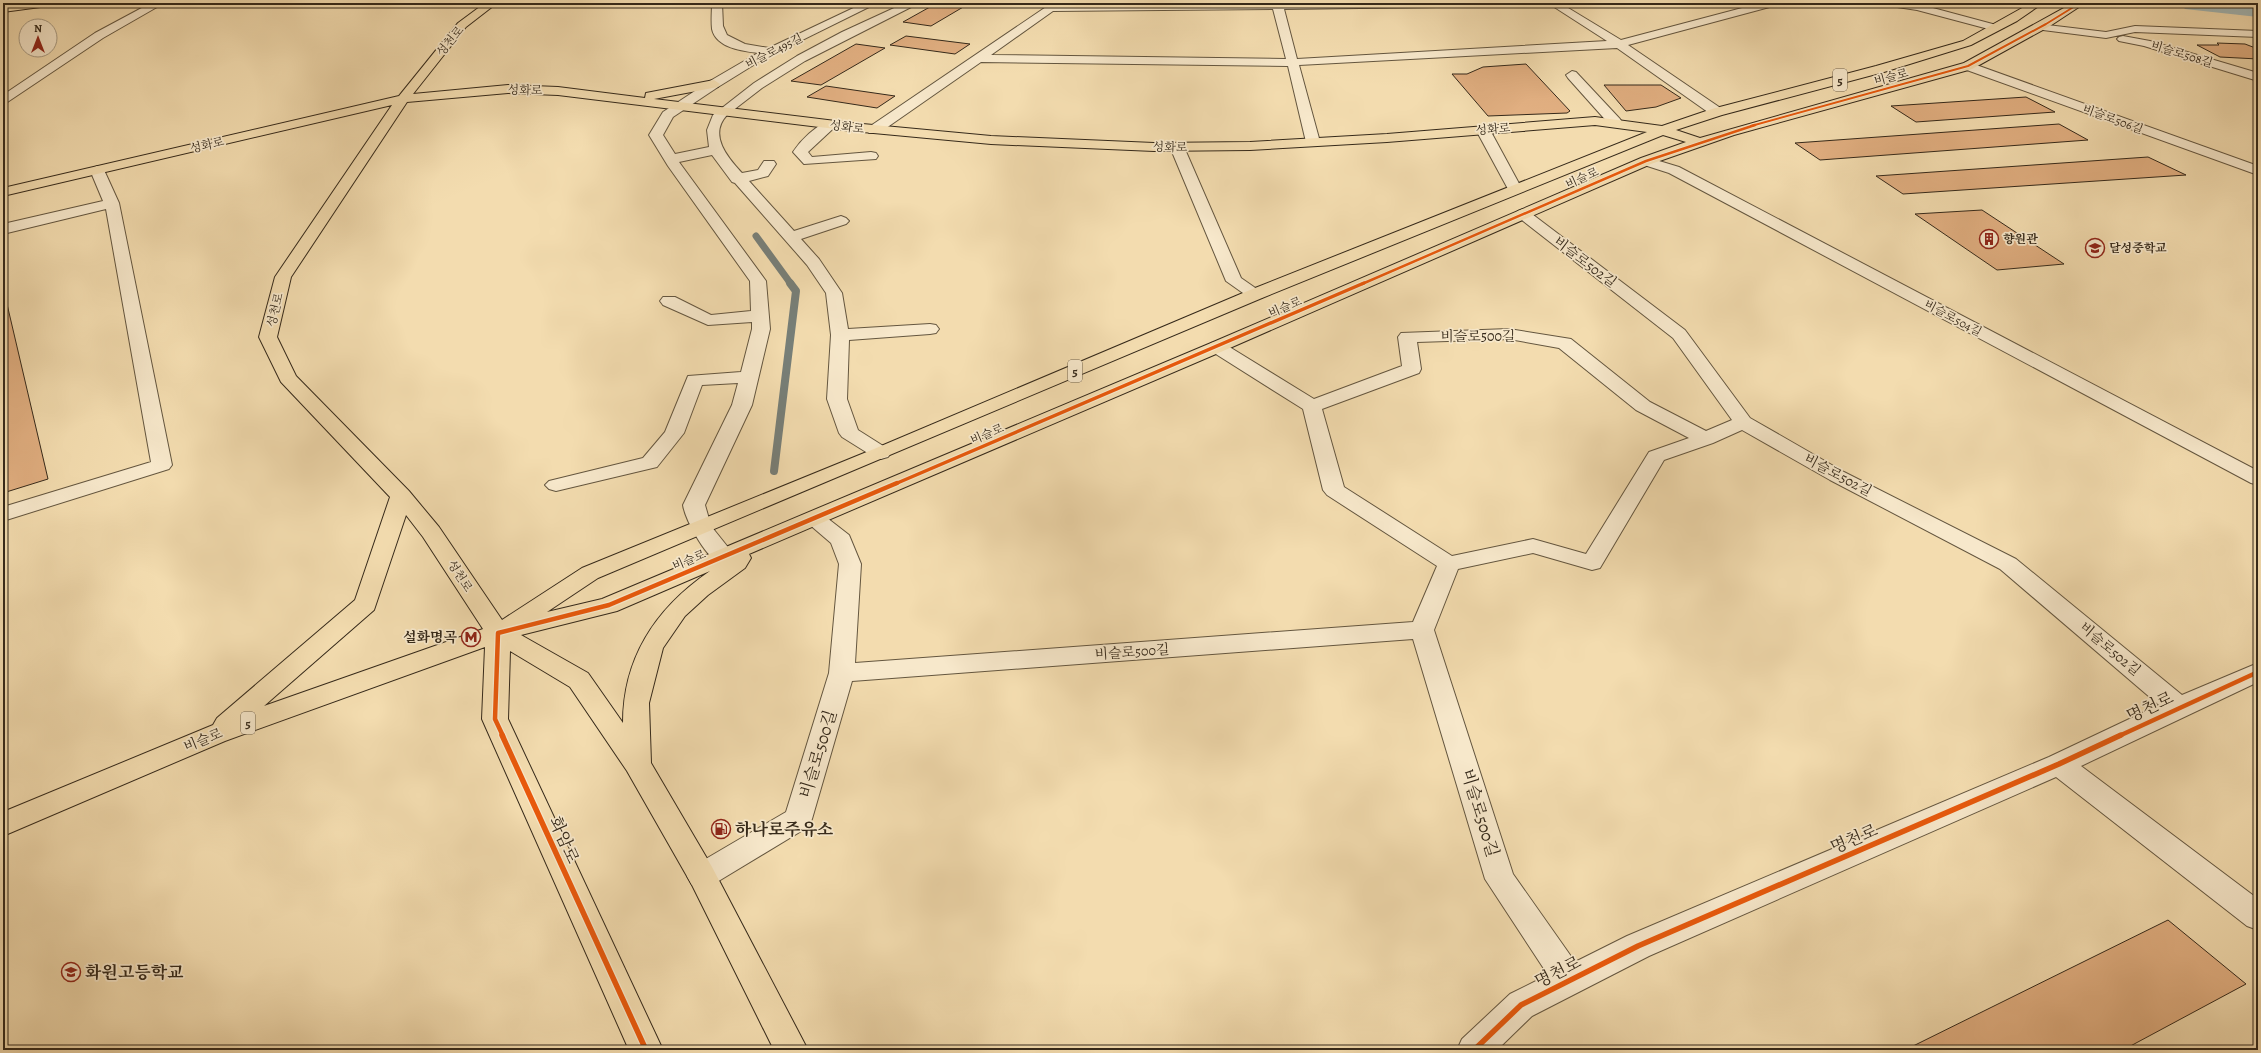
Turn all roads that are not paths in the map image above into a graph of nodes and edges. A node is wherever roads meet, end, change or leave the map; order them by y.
1 (48, 3) edge
2 (158, 3) edge
3 (492, 3) edge
4 (717, 3) edge
5 (855, 3) edge
6 (914, 3) edge
7 (1512, 3) edge
8 (1553, 3) edge
9 (1773, 3) edge
10 (1888, 3) edge
11 (2038, 3) edge
12 (2080, 3) edge
13 (870, 4) edge
14 (1051, 6) edge
15 (1278, 6) junction
16 (3, 9) edge
17 (2043, 26) junction
18 (1996, 28) junction
19 (2258, 34) edge
20 (2106, 36) junction
21 (1619, 44) junction
22 (772, 52) junction
23 (980, 58) junction
24 (1292, 64) junction
25 (1968, 66) junction
26 (1572, 75) dead end
27 (2258, 77) edge
28 (714, 84) junction
29 (403, 98) junction
30 (629, 100) junction
31 (1768, 100) junction
32 (3, 102) edge
33 (680, 106) junction
34 (725, 112) junction
35 (1716, 112) junction
36 (1615, 122) junction
37 (1764, 122) junction
38 (830, 125) junction
39 (874, 130) junction
40 (1483, 130) junction
41 (1663, 130) junction
42 (1313, 142) junction
43 (1699, 142) junction
44 (1177, 147) junction
45 (716, 150) junction
46 (871, 156) dead end
47 (671, 159) junction
48 (1646, 161) junction
49 (1579, 163) junction
50 (769, 164) dead end
51 (97, 170) junction
52 (2258, 171) edge
53 (1613, 175) junction
54 (737, 179) junction
55 (1515, 189) junction
56 (3, 192) edge
57 (112, 203) junction
58 (1523, 214) junction
59 (841, 221) dead end
60 (3, 229) edge
61 (792, 237) junction
62 (1256, 294) junction
63 (669, 300) dead end
64 (760, 316) junction
65 (930, 329) dead end
66 (840, 335) junction
67 (1217, 347) junction
68 (749, 377) junction
69 (1312, 406) junction
70 (1743, 422) junction
71 (1706, 439) junction
72 (881, 453) junction
73 (2258, 479) edge
74 (556, 485) dead end
75 (401, 496) junction
76 (3, 514) edge
77 (814, 519) junction
78 (702, 527) junction
79 (748, 546) junction
80 (724, 556) junction
81 (1449, 564) junction
82 (1422, 630) junction
83 (498, 633) junction
84 (2258, 672) edge
85 (842, 673) junction
86 (2179, 707) junction
87 (216, 734) junction
88 (637, 764) junction
89 (2059, 764) junction
90 (3, 824) edge
91 (702, 876) junction
92 (2258, 917) edge
93 (1570, 981) junction
94 (646, 1050) edge
95 (791, 1050) edge
96 (1474, 1050) edge

1 - 16 main road
2 - 32 street
3 - 29 main road, 성천로
4 - 22 street
5 - 13 street
6 - 34 street
7 - 15 street
8 - 21 street
9 - 21 street
10 - 18 street
11 - 18 main road, 비슬로 / 5
12 - 17 main road, 비슬로 / 5
13 - 22 street, 비슬로495길
14 - 15 street
14 - 23 street
15 - 24 street
17 - 20 street, 비슬로508길
17 - 25 main road, 비슬로 / 5
18 - 31 main road, 비슬로 / 5
19 - 20 street
20 - 27 street, 비슬로508길
21 - 24 street
21 - 35 street
22 - 28 street, 비슬로495길
23 - 24 street
23 - 39 street
24 - 42 street
25 - 37 main road, 비슬로 / 5
25 - 52 street, 비슬로506길
26 - 36 street
28 - 30 main road
28 - 33 street, 비슬로495길
29 - 30 main road, 성화로
29 - 51 main road, 성화로
29 - 75 main road, 성천로
30 - 33 main road, 성화로
31 - 35 main road, 비슬로 / 5
31 - 37 main road
33 - 34 main road, 성화로
33 - 47 street, 비슬로495길
34 - 38 main road, 성화로
34 - 45 street
35 - 41 main road, 비슬로 / 5
36 - 40 main road, 성화로
36 - 41 main road, 성화로
37 - 43 main road, 비슬로 / 5
38 - 39 main road, 성화로
38 - 46 street
39 - 44 main road, 성화로
40 - 42 main road, 성화로
40 - 55 street
41 - 43 main road, 성화로
41 - 49 main road, 비슬로 / 5
42 - 44 main road, 성화로
43 - 48 main road, 비슬로 / 5
44 - 62 street
45 - 47 street
45 - 54 street
47 - 64 street
48 - 53 main road, 비슬로 / 5
48 - 73 street, 비슬로504길
49 - 53 main road
49 - 55 main road, 비슬로 / 5
50 - 54 street
51 - 56 main road, 성화로
51 - 57 street
53 - 58 main road, 비슬로 / 5
54 - 61 street
55 - 62 main road, 비슬로 / 5
57 - 60 street
57 - 76 street
58 - 67 main road, 비슬로 / 5
58 - 70 street, 비슬로502길
59 - 61 street
61 - 66 street
62 - 72 main road, 비슬로 / 5
63 - 64 street
64 - 68 street
65 - 66 street
66 - 72 street
67 - 69 street
67 - 77 main road, 비슬로 / 5
68 - 74 street
68 - 78 street
69 - 71 street, 비슬로500길
69 - 81 street
70 - 71 street
70 - 86 street, 비슬로502길
71 - 81 street
72 - 78 main road, 비슬로 / 5
75 - 83 main road, 성천로
75 - 87 main road
77 - 79 main road, 비슬로 / 5
77 - 85 street, 비슬로500길
78 - 80 street
78 - 83 main road, 비슬로 / 5
79 - 80 main road, 비슬로 / 5
79 - 88 main road
80 - 83 main road, 비슬로 / 5
81 - 82 street
82 - 85 street, 비슬로500길
82 - 93 street, 비슬로500길
83 - 87 main road, 비슬로 / 5
83 - 88 main road
83 - 94 main road, 화암로
84 - 86 street, 명천로
85 - 91 street, 비슬로500길
86 - 89 street, 명천로
87 - 90 main road, 비슬로 / 5
88 - 91 main road
89 - 92 street
89 - 93 street, 명천로
91 - 95 main road
93 - 96 street, 명천로

